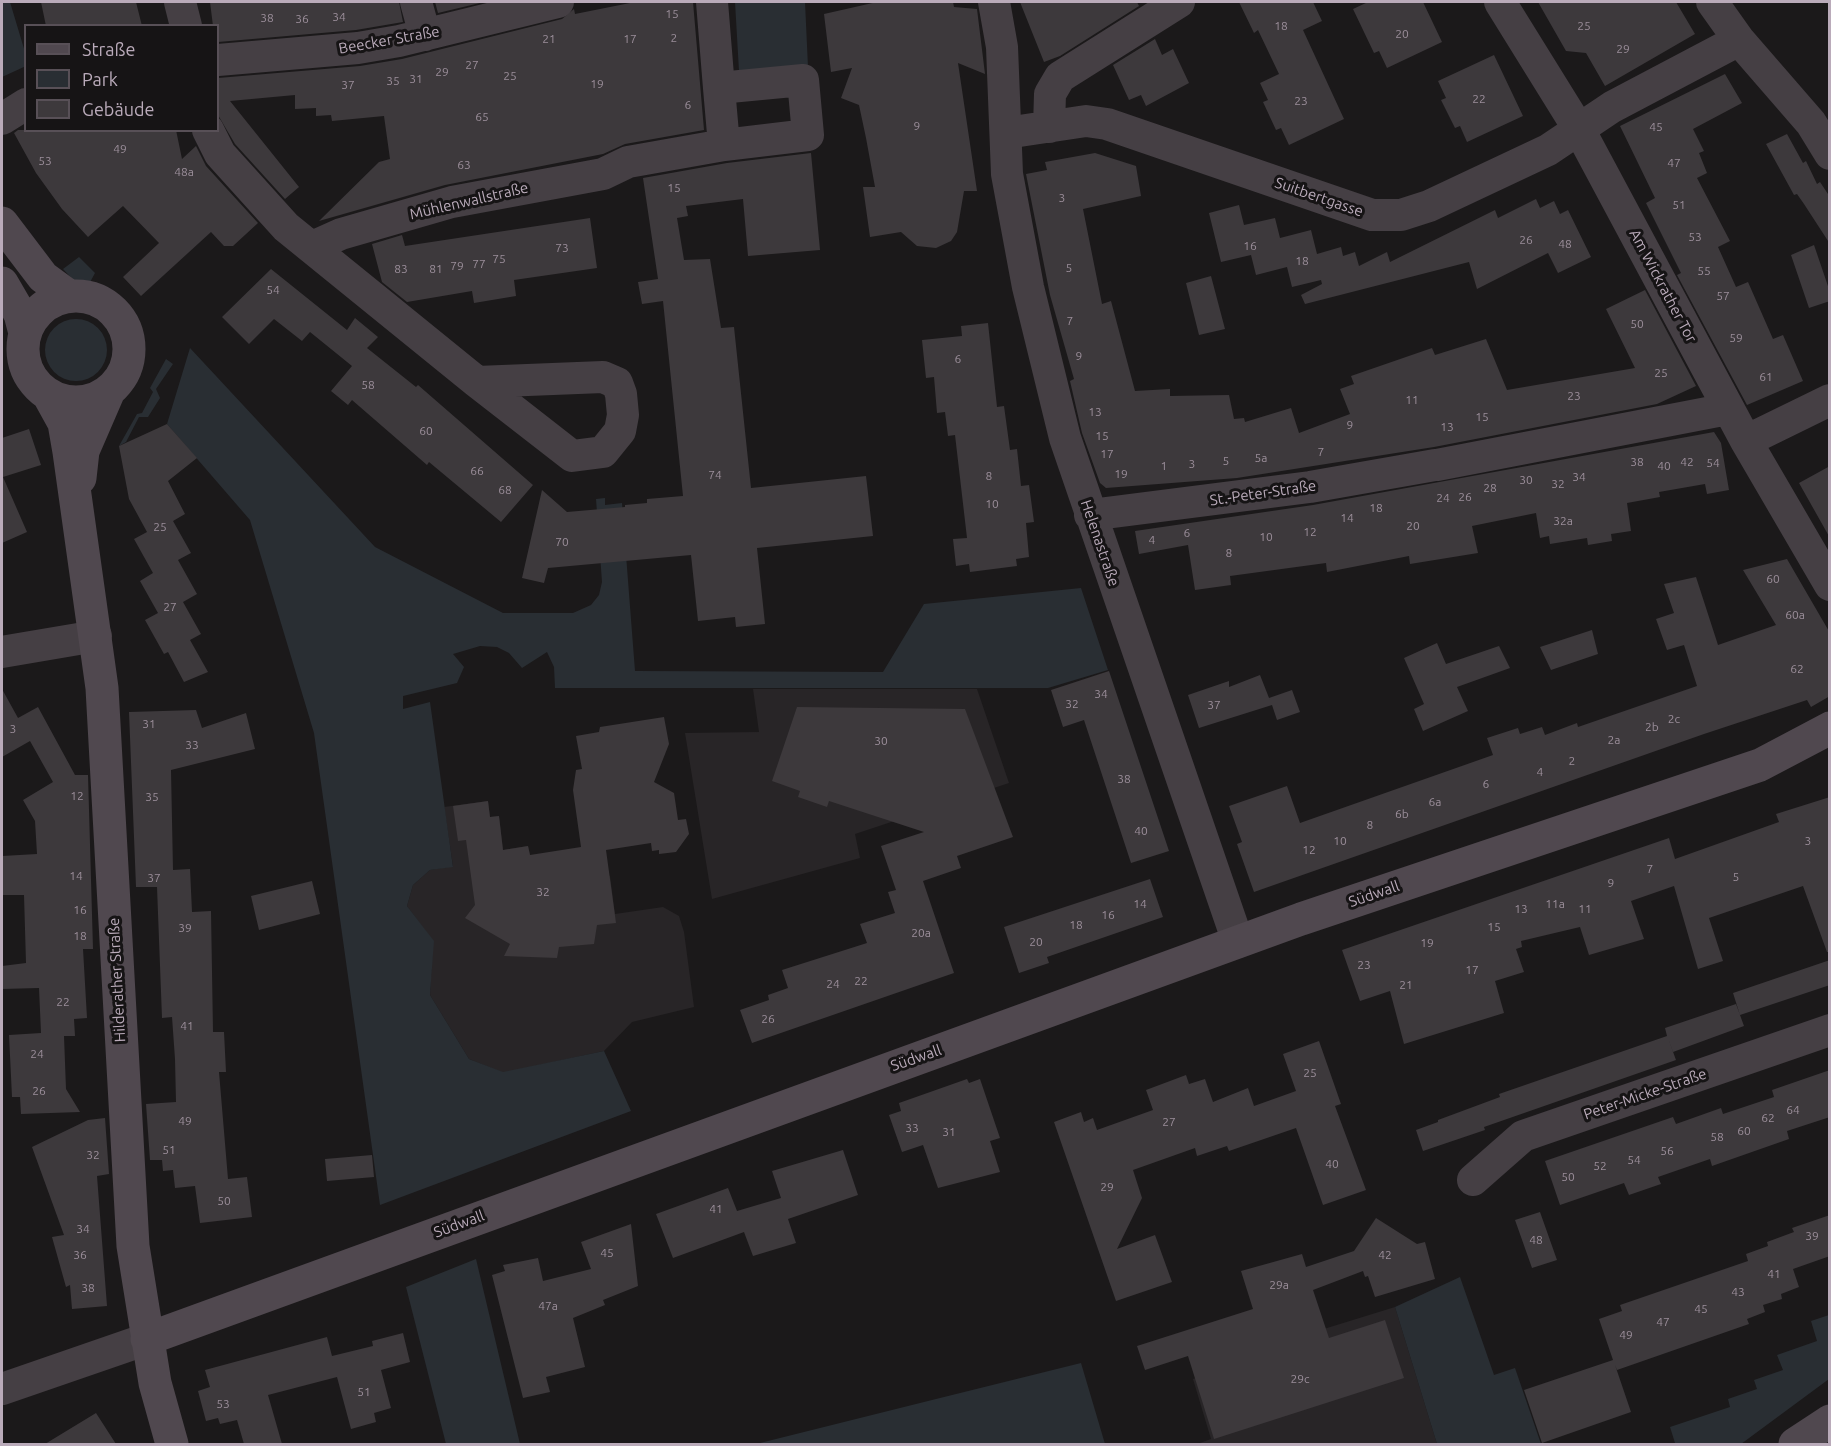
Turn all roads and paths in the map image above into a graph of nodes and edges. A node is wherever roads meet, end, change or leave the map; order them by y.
1 (180, 2) edge
2 (416, 2) edge
3 (558, 2) edge
4 (712, 2) edge
5 (994, 2) edge
6 (1179, 2) edge
7 (1500, 2) edge
8 (1712, 2) edge
9 (186, 24) edge
10 (425, 35) junction
11 (1739, 40) junction
12 (219, 60) edge
13 (719, 88) junction
14 (24, 105) edge
15 (2, 119) edge
16 (1049, 127) junction
17 (1580, 131) junction
18 (209, 132) edge
19 (1006, 133) junction
20 (724, 145) junction
21 (1830, 154) edge
22 (2, 223) edge
23 (312, 247) junction
24 (2, 283) edge
25 (69, 296) junction
26 (25, 333) junction
27 (477, 382) dead end
28 (109, 391) junction
29 (48, 394) junction
30 (1830, 400) edge
31 (1728, 409) junction
32 (1746, 441) junction
33 (78, 513) junction
34 (1090, 515) junction
35 (1830, 585) edge
36 (96, 636) junction
37 (2, 652) edge
38 (1830, 728) edge
39 (1238, 942) junction
40 (1830, 1030) edge
41 (1473, 1179) dead end
42 (147, 1339) junction
43 (2, 1389) edge
44 (1830, 1421) edge
45 (172, 1444) edge
46 (1796, 1444) edge

1 - 9 street
2 - 10 street
3 - 10 street, Beecker Straße
4 - 13 street
5 - 19 street, Helenastraße
6 - 16 street
7 - 17 street, Am Wickrather Tor
8 - 11 street
10 - 12 street, Beecker Straße
11 - 17 street
11 - 21 street
13 - 20 street
13 - 20 street, Mühlenwallstraße
14 - 15 street
16 - 17 street, Suitbertgasse
16 - 19 street, Suitbertgasse
17 - 31 street, Am Wickrather Tor
18 - 23 street
19 - 34 street, Helenastraße
20 - 23 street, Mühlenwallstraße
22 - 25 street
23 - 27 street
24 - 26 street
25 - 26 street
25 - 28 street
26 - 29 street
28 - 29 street
28 - 33 street, Hilderather Straße
29 - 33 street, Hilderather Straße
30 - 32 street
31 - 32 street, Am Wickrather Tor
31 - 34 street, St.-Peter-Straße
32 - 35 street, Am Wickrather Tor
33 - 36 street, Hilderather Straße
34 - 39 street, Helenastraße
36 - 37 street
36 - 42 street, Hilderather Straße
38 - 39 street, Südwall
39 - 42 street, Südwall
40 - 41 street, Peter-Micke-Straße
42 - 43 street, Südwall
42 - 45 street, Hilderather Straße
44 - 46 street

